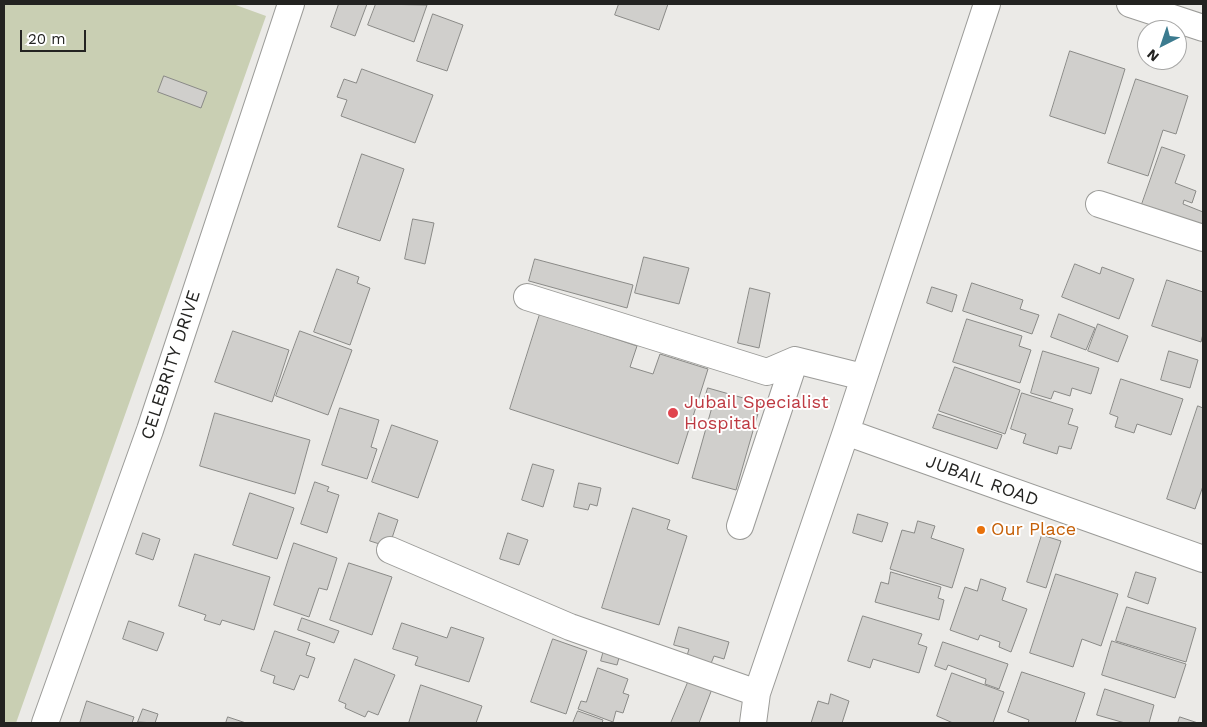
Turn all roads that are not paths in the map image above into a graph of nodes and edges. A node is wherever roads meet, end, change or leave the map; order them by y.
1 (291, 4) edge
2 (987, 4) edge
3 (1130, 4) edge
4 (1203, 28) edge
5 (1099, 204) dead end
6 (1203, 238) edge
7 (527, 297) dead end
8 (795, 360) junction
9 (863, 377) junction
10 (846, 432) junction
11 (740, 526) dead end
12 (390, 550) dead end
13 (1203, 559) edge
14 (757, 693) junction
15 (45, 723) edge
16 (753, 723) edge

1 - 15 street, CELEBRITY DRIVE
2 - 9 street
3 - 4 street
5 - 6 street
7 - 8 street
8 - 9 street
8 - 11 street
9 - 10 street
10 - 13 street, JUBAIL ROAD
10 - 14 street
12 - 14 street
14 - 16 street

